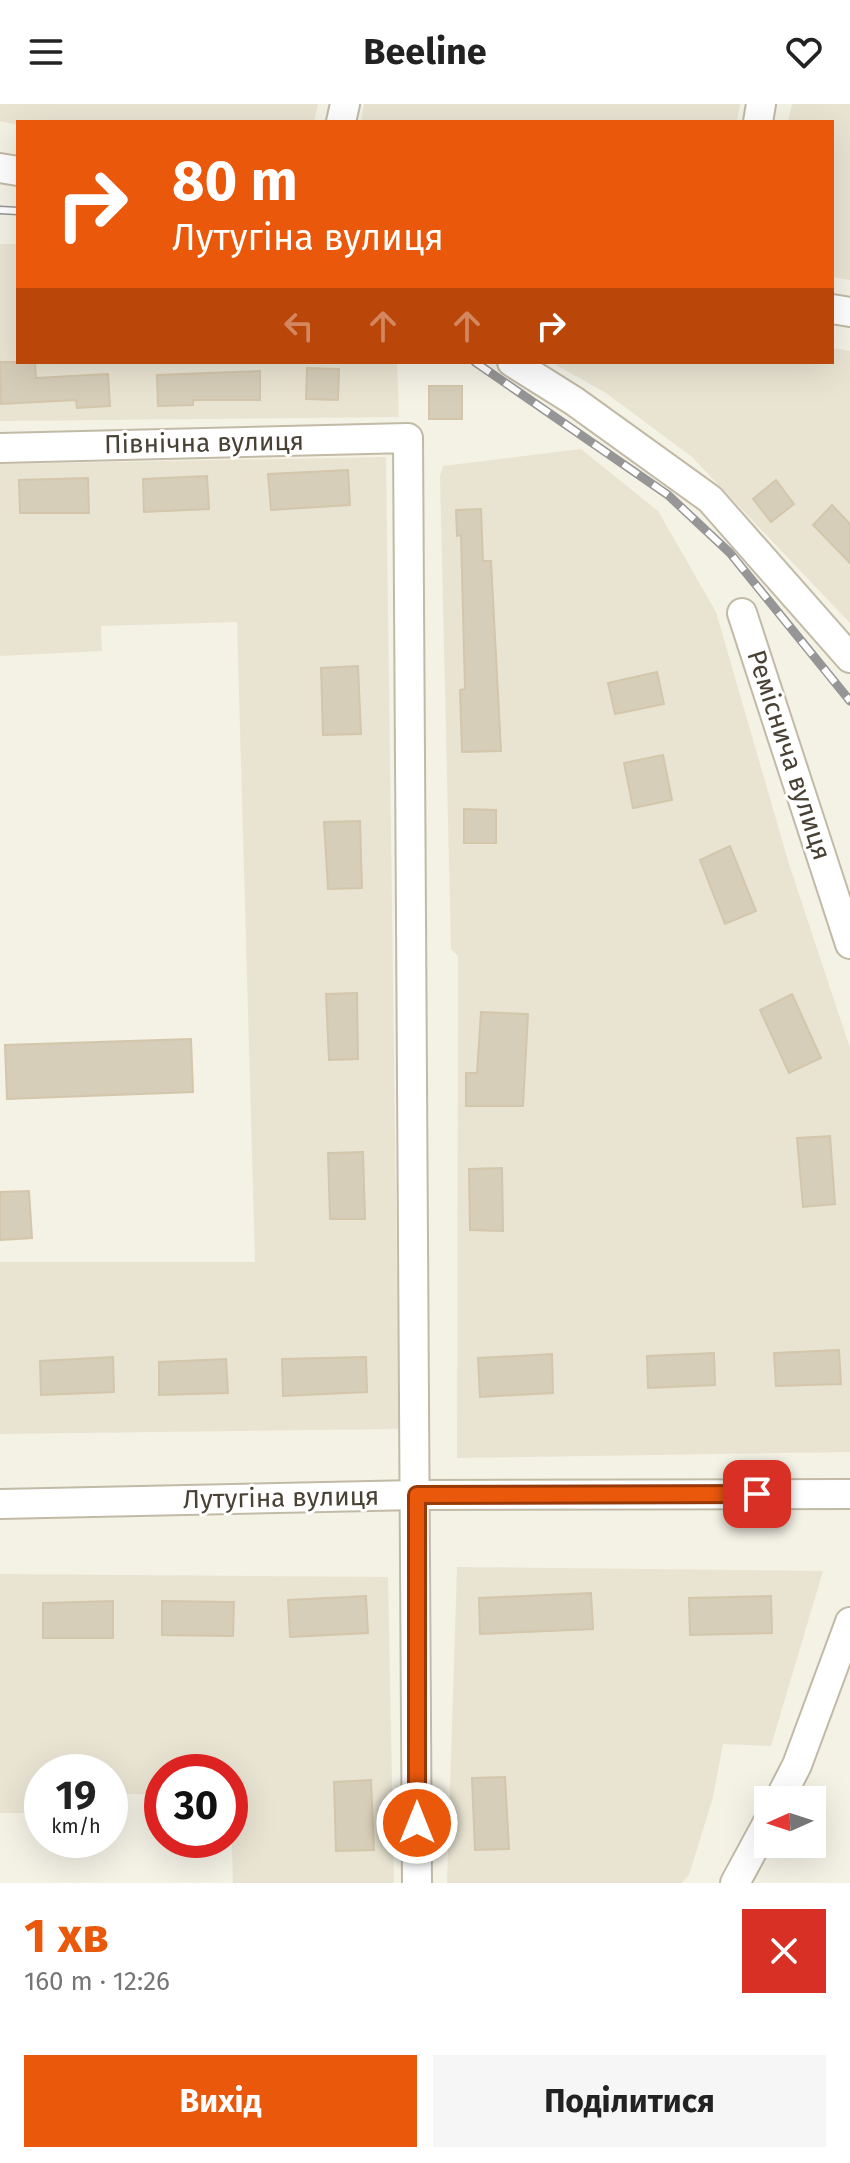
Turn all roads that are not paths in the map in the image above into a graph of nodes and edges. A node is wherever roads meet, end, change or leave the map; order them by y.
1 (515, 364) edge
2 (0, 448) edge
3 (742, 613) dead end
4 (850, 658) edge
5 (850, 944) edge
6 (850, 1494) edge
7 (417, 1495) junction
8 (0, 1504) edge
9 (850, 1622) edge
10 (786, 1786) edge
11 (754, 1848) edge
12 (417, 1883) edge
13 (735, 1883) edge

1 - 4 street
2 - 7 street, Північна вулиця
3 - 5 street, Реміснича вулиця
6 - 7 street, Лутугіна вулиця
7 - 8 street, Лутугіна вулиця
7 - 12 street
9 - 10 street
11 - 13 street

